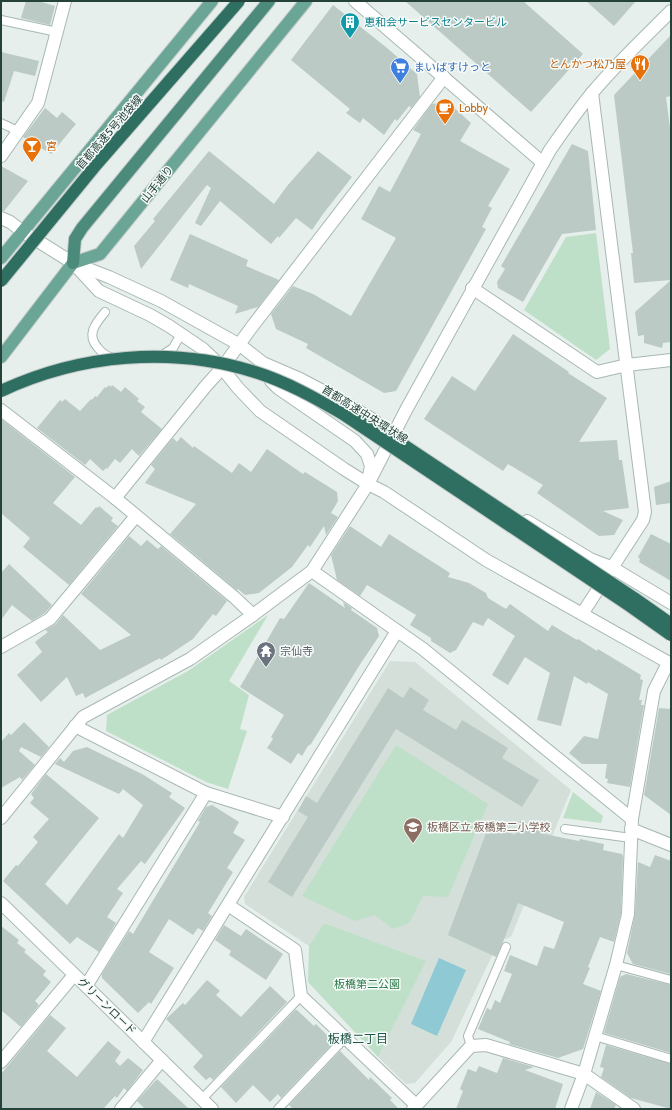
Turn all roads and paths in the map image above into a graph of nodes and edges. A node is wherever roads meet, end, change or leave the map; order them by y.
1 (64, 1) edge
2 (212, 1) edge
3 (231, 1) edge
4 (239, 1) edge
5 (269, 1) edge
6 (306, 1) edge
7 (355, 1) edge
8 (671, 11) edge
9 (1, 20) edge
10 (57, 32) junction
11 (444, 77) junction
12 (592, 93) junction
13 (1, 123) edge
14 (18, 131) junction
15 (1, 156) edge
16 (543, 163) junction
17 (1, 218) edge
18 (22, 231) junction
19 (1, 258) edge
20 (74, 263) junction
21 (1, 274) edge
22 (1, 281) edge
23 (472, 288) junction
24 (104, 312) dead end
25 (181, 334) junction
26 (240, 345) junction
27 (1, 357) edge
28 (671, 360) edge
29 (263, 363) junction
30 (627, 365) junction
31 (222, 368) junction
32 (1, 386) edge
33 (1, 391) edge
34 (1, 410) edge
35 (393, 433) junction
36 (368, 484) junction
37 (115, 498) junction
38 (136, 516) junction
39 (611, 567) junction
40 (312, 571) junction
41 (623, 597) dead end
42 (671, 603) edge
43 (582, 614) junction
44 (254, 615) junction
45 (671, 624) edge
46 (398, 632) junction
47 (671, 635) edge
48 (1, 646) edge
49 (670, 664) edge
50 (75, 726) junction
51 (206, 793) junction
52 (283, 817) junction
53 (1, 818) edge
54 (631, 829) junction
55 (565, 830) dead end
56 (671, 845) edge
57 (1, 903) edge
58 (228, 905) junction
59 (506, 947) dead end
60 (616, 964) junction
61 (74, 975) junction
62 (671, 980) edge
63 (86, 986) junction
64 (301, 996) junction
65 (595, 1036) junction
66 (345, 1038) junction
67 (143, 1042) junction
68 (471, 1046) junction
69 (671, 1059) edge
70 (162, 1060) junction
71 (1, 1062) edge
72 (584, 1074) junction
73 (202, 1099) junction
74 (415, 1107) edge
75 (121, 1109) edge
76 (212, 1109) edge
77 (278, 1109) edge
78 (571, 1109) edge
79 (634, 1109) edge

1 - 10 street
2 - 18 main road
3 - 21 highway, 首都高速5号池袋線
4 - 22 highway, 首都高速5号池袋線, bridge
5 - 20 highway
6 - 20 main road, 山手通り
7 - 11 street
8 - 12 street
9 - 10 lane
10 - 14 street
11 - 16 street
11 - 26 street
12 - 16 street
12 - 30 street
13 - 14 lane
14 - 15 street
16 - 23 street
17 - 18 street
18 - 19 main road
18 - 20 street
20 - 25 street
20 - 26 street
20 - 27 main road
23 - 30 street
23 - 35 street
24 - 25 lane
25 - 31 street
26 - 29 street
26 - 31 street
28 - 30 street
29 - 35 street
29 - 36 street
30 - 39 street
31 - 36 street
31 - 37 street
32 - 45 highway, 首都高速中央環状線, bridge
33 - 47 highway, 首都高速中央環状線, bridge
34 - 37 street
35 - 36 street
35 - 39 street
36 - 40 street
36 - 43 street
37 - 38 street
38 - 44 street
38 - 48 street
39 - 42 street
39 - 43 street
40 - 44 street
40 - 46 street
41 - 45 lane
43 - 49 street
44 - 50 street
46 - 52 street
46 - 54 street
49 - 54 street
50 - 51 street
50 - 53 street
51 - 52 street
51 - 63 street
52 - 58 street
54 - 55 lane
54 - 56 street
54 - 60 street
57 - 61 street, グリーンロード
58 - 64 street
58 - 67 street
59 - 68 lane
60 - 62 lane
60 - 65 street
61 - 63 street, グリーンロード
61 - 71 street
63 - 67 street, グリーンロード
64 - 66 street
64 - 73 lane
65 - 69 lane
65 - 72 street
66 - 74 street
66 - 77 lane
67 - 70 street, グリーンロード
68 - 72 street
68 - 74 street
70 - 73 street, グリーンロード
70 - 75 street
72 - 78 street
72 - 79 street
73 - 76 street, グリーンロード

